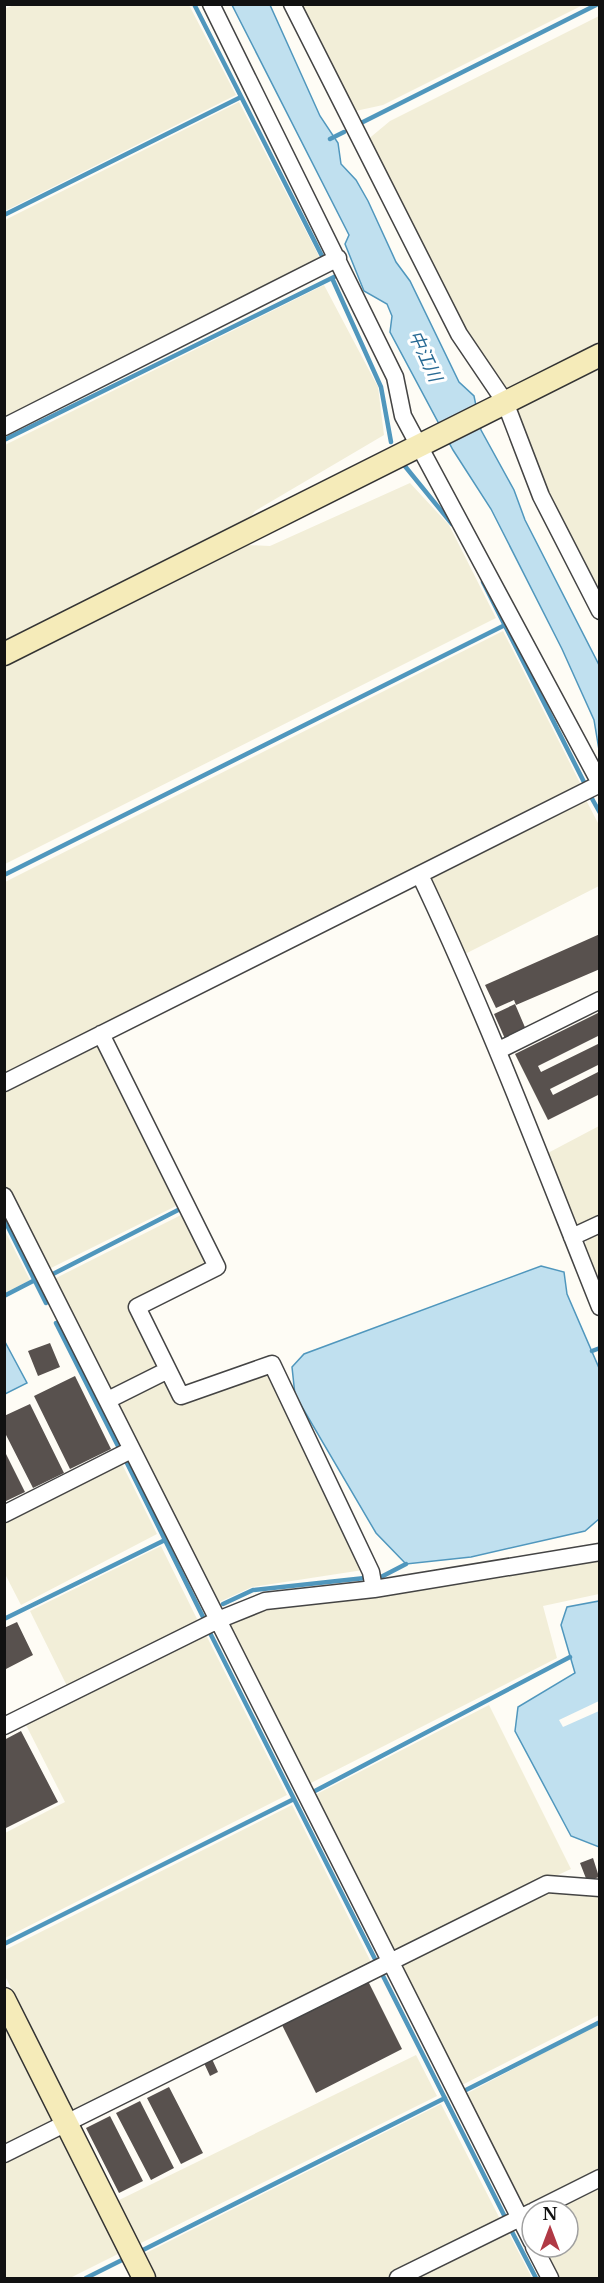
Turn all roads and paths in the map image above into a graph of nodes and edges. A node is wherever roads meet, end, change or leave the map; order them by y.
1 (211, 4) edge
2 (292, 4) edge
3 (338, 258) junction
4 (600, 355) edge
5 (499, 405) junction
6 (4, 427) edge
7 (419, 447) junction
8 (600, 612) edge
9 (4, 654) edge
10 (600, 783) edge
11 (420, 874) junction
12 (600, 1000) edge
13 (101, 1034) junction
14 (499, 1050) junction
15 (4, 1083) edge
16 (4, 1196) edge
17 (600, 1224) edge
18 (572, 1237) junction
19 (600, 1307) edge
20 (168, 1370) junction
21 (108, 1400) junction
22 (131, 1450) junction
23 (4, 1514) edge
24 (600, 1552) edge
25 (374, 1589) junction
26 (218, 1620) junction
27 (4, 1726) edge
28 (600, 1888) edge
29 (391, 1959) junction
30 (4, 1999) edge
31 (66, 2123) junction
32 (4, 2154) edge
33 (600, 2178) edge
34 (521, 2199) edge
35 (559, 2199) edge
36 (520, 2218) edge
37 (540, 2259) edge
38 (144, 2278) edge
39 (398, 2278) edge
40 (550, 2278) edge

1 - 3 street
2 - 5 street
3 - 6 street
3 - 7 street
4 - 5 street
5 - 7 street
5 - 8 street
7 - 9 street
7 - 10 street
10 - 11 street
11 - 13 street
11 - 14 street
12 - 14 street
13 - 15 street
13 - 20 street
14 - 18 street
16 - 21 street
17 - 18 street
18 - 19 street
20 - 21 street
20 - 25 street
21 - 22 street
22 - 23 street
22 - 26 street
24 - 25 street
25 - 26 street
26 - 27 street
26 - 29 street
28 - 29 street
29 - 31 street
29 - 34 street
30 - 31 street
31 - 32 street
31 - 38 street
33 - 35 street
36 - 39 street
37 - 40 street

